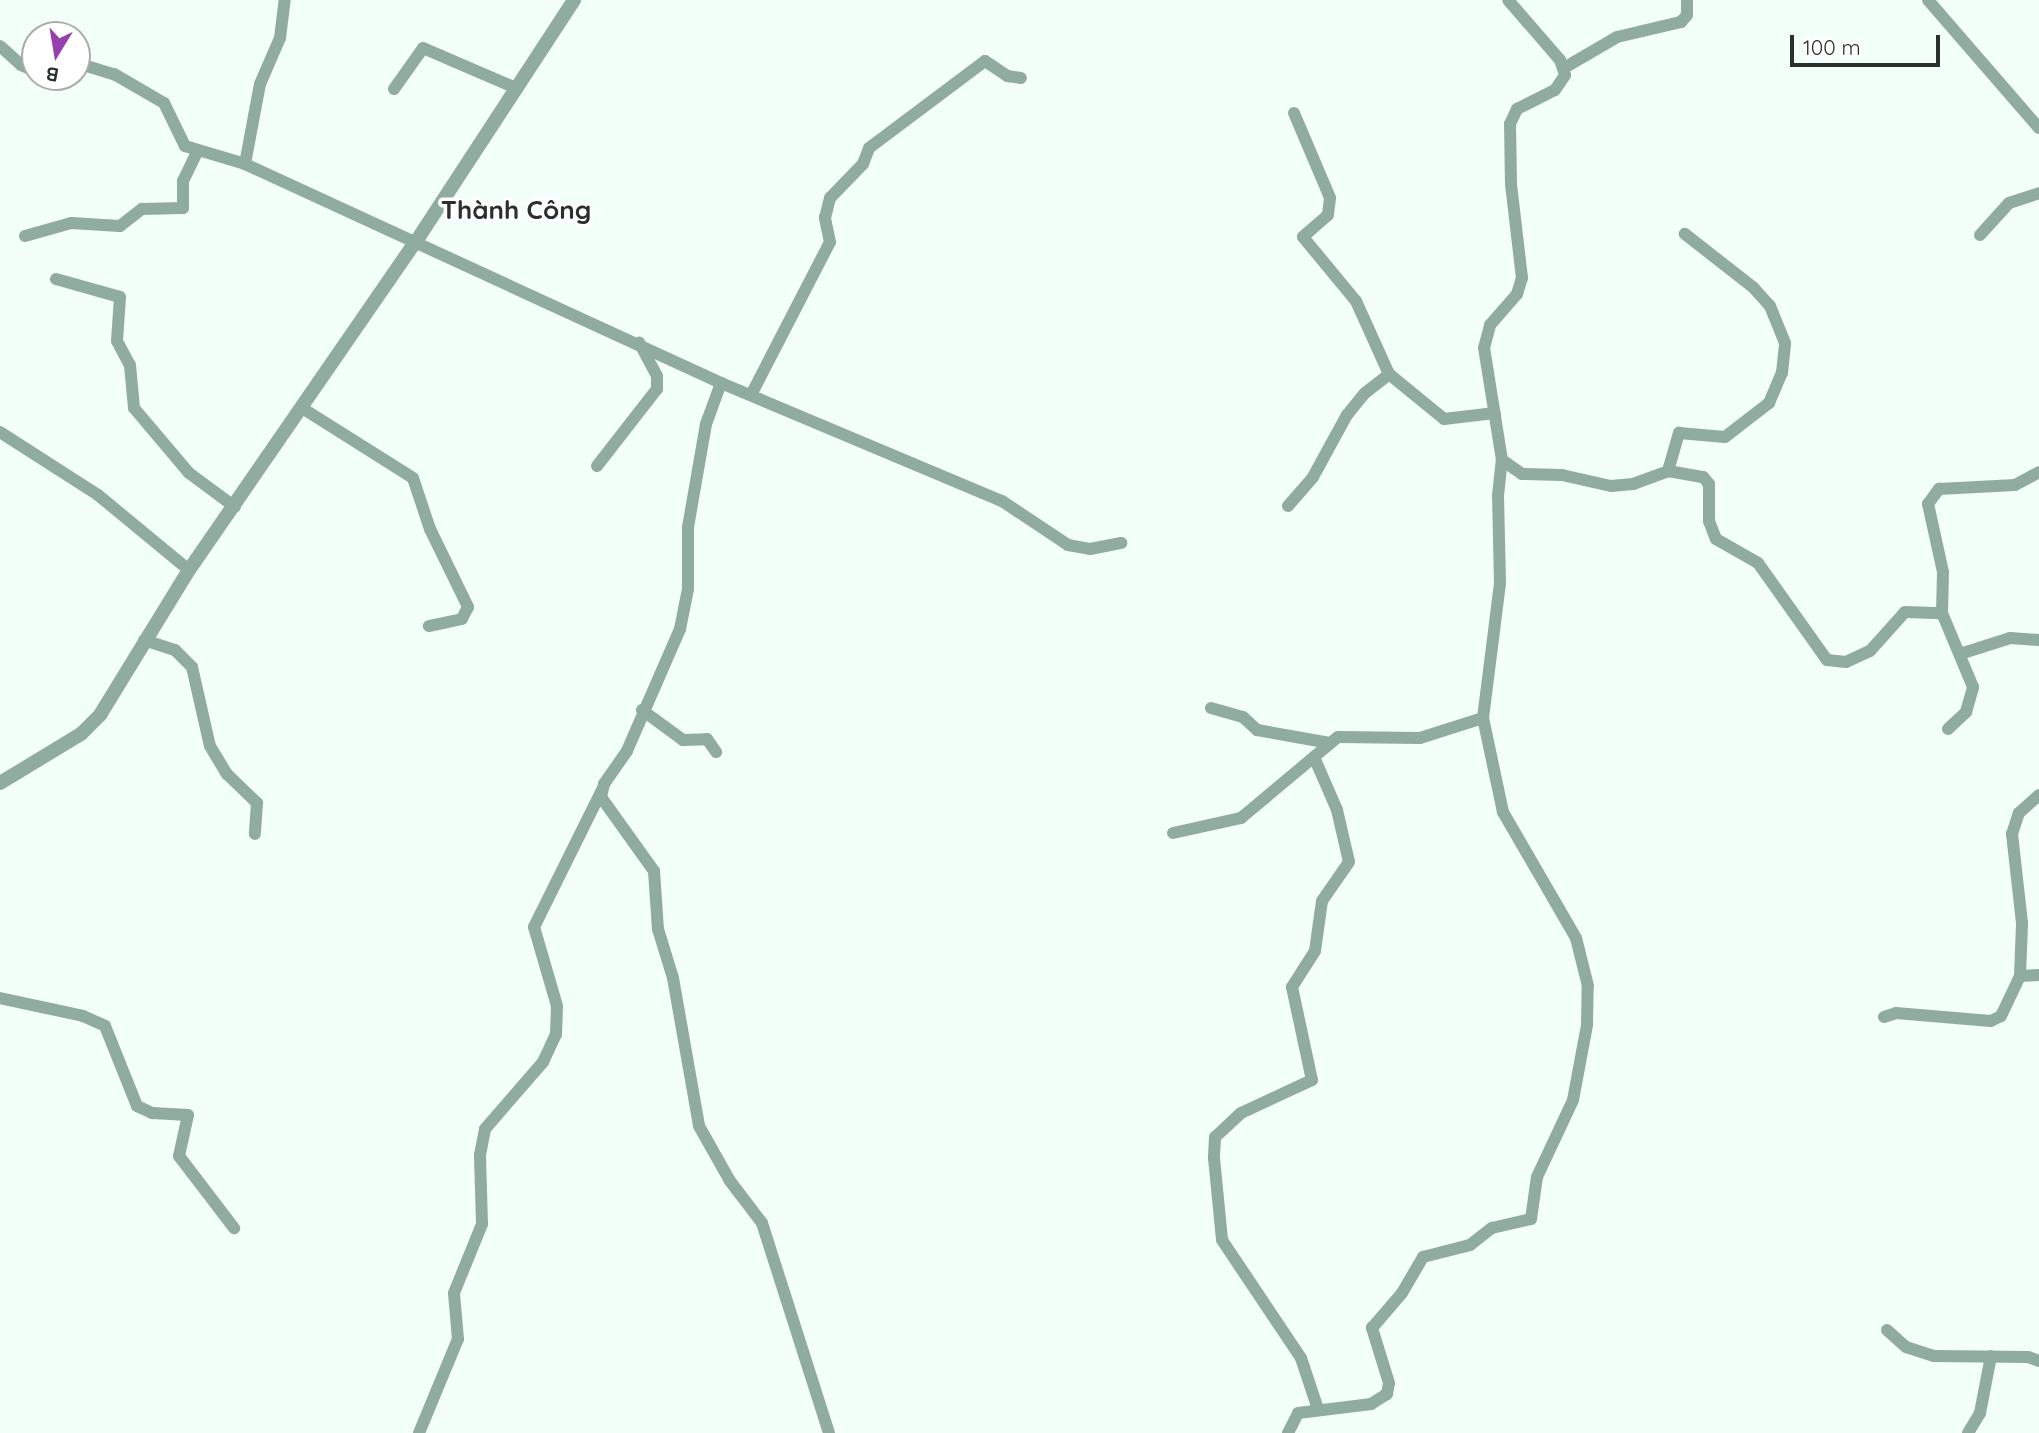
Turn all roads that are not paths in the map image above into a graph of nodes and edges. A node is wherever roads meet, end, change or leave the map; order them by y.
1 (285, 0) edge
2 (574, 0) edge
3 (1508, 0) edge
4 (1687, 0) edge
5 (1928, 0) edge
6 (0, 46) edge
7 (21, 65) edge
8 (91, 68) edge
9 (1564, 68) junction
10 (1021, 78) dead end
11 (394, 89) dead end
12 (518, 89) junction
13 (1294, 113) dead end
14 (2039, 128) edge
15 (198, 150) junction
16 (245, 164) junction
17 (2039, 193) edge
18 (1685, 234) dead end
19 (1980, 235) dead end
20 (25, 236) dead end
21 (417, 240) junction
22 (56, 279) dead end
23 (639, 342) junction
24 (1390, 374) junction
25 (721, 383) junction
26 (751, 395) junction
27 (302, 408) junction
28 (1494, 413) junction
29 (0, 432) edge
30 (1502, 460) junction
31 (597, 466) dead end
32 (1668, 471) junction
33 (2039, 472) edge
34 (1288, 506) dead end
35 (235, 507) junction
36 (1121, 543) dead end
37 (189, 570) junction
38 (1942, 613) junction
39 (429, 626) dead end
40 (144, 640) junction
41 (2039, 640) edge
42 (1960, 654) junction
43 (1211, 708) dead end
44 (642, 710) junction
45 (1483, 718) junction
46 (1948, 729) dead end
47 (1330, 743) junction
48 (716, 752) dead end
49 (1314, 757) junction
50 (0, 783) edge
51 (602, 790) junction
52 (2039, 795) edge
53 (255, 834) dead end
54 (1173, 834) dead end
55 (2039, 975) edge
56 (2020, 976) junction
57 (0, 998) edge
58 (1884, 1017) dead end
59 (234, 1228) dead end
60 (1887, 1330) dead end
61 (1991, 1356) junction
62 (2039, 1361) edge
63 (1318, 1409) junction
64 (419, 1433) edge
65 (829, 1433) edge
66 (1288, 1433) edge
67 (1968, 1433) edge

1 - 16 street
2 - 12 street
3 - 9 street
4 - 9 street
5 - 14 street
6 - 7 street
8 - 15 street
9 - 28 street
10 - 26 street
11 - 12 street
12 - 21 street
13 - 24 street
15 - 16 street
15 - 20 street
16 - 21 street
17 - 19 street
18 - 32 street
21 - 23 street
21 - 27 street
22 - 35 street
23 - 25 street
23 - 31 street
24 - 28 street
24 - 34 street
25 - 26 street
25 - 44 street
26 - 36 street
27 - 35 street
27 - 39 street
28 - 30 street
29 - 37 street
30 - 32 street
30 - 45 street
32 - 38 street
33 - 38 street
35 - 37 street
37 - 40 street
38 - 42 street
40 - 50 street
40 - 53 street
41 - 42 street
42 - 46 street
43 - 47 street
44 - 48 street
44 - 51 street
45 - 47 street
45 - 63 street
47 - 49 street
49 - 54 street
49 - 63 street
51 - 64 street
51 - 65 street
52 - 56 street
55 - 56 street
56 - 58 street
57 - 59 street
60 - 61 street
61 - 62 street
61 - 67 street
63 - 66 street

